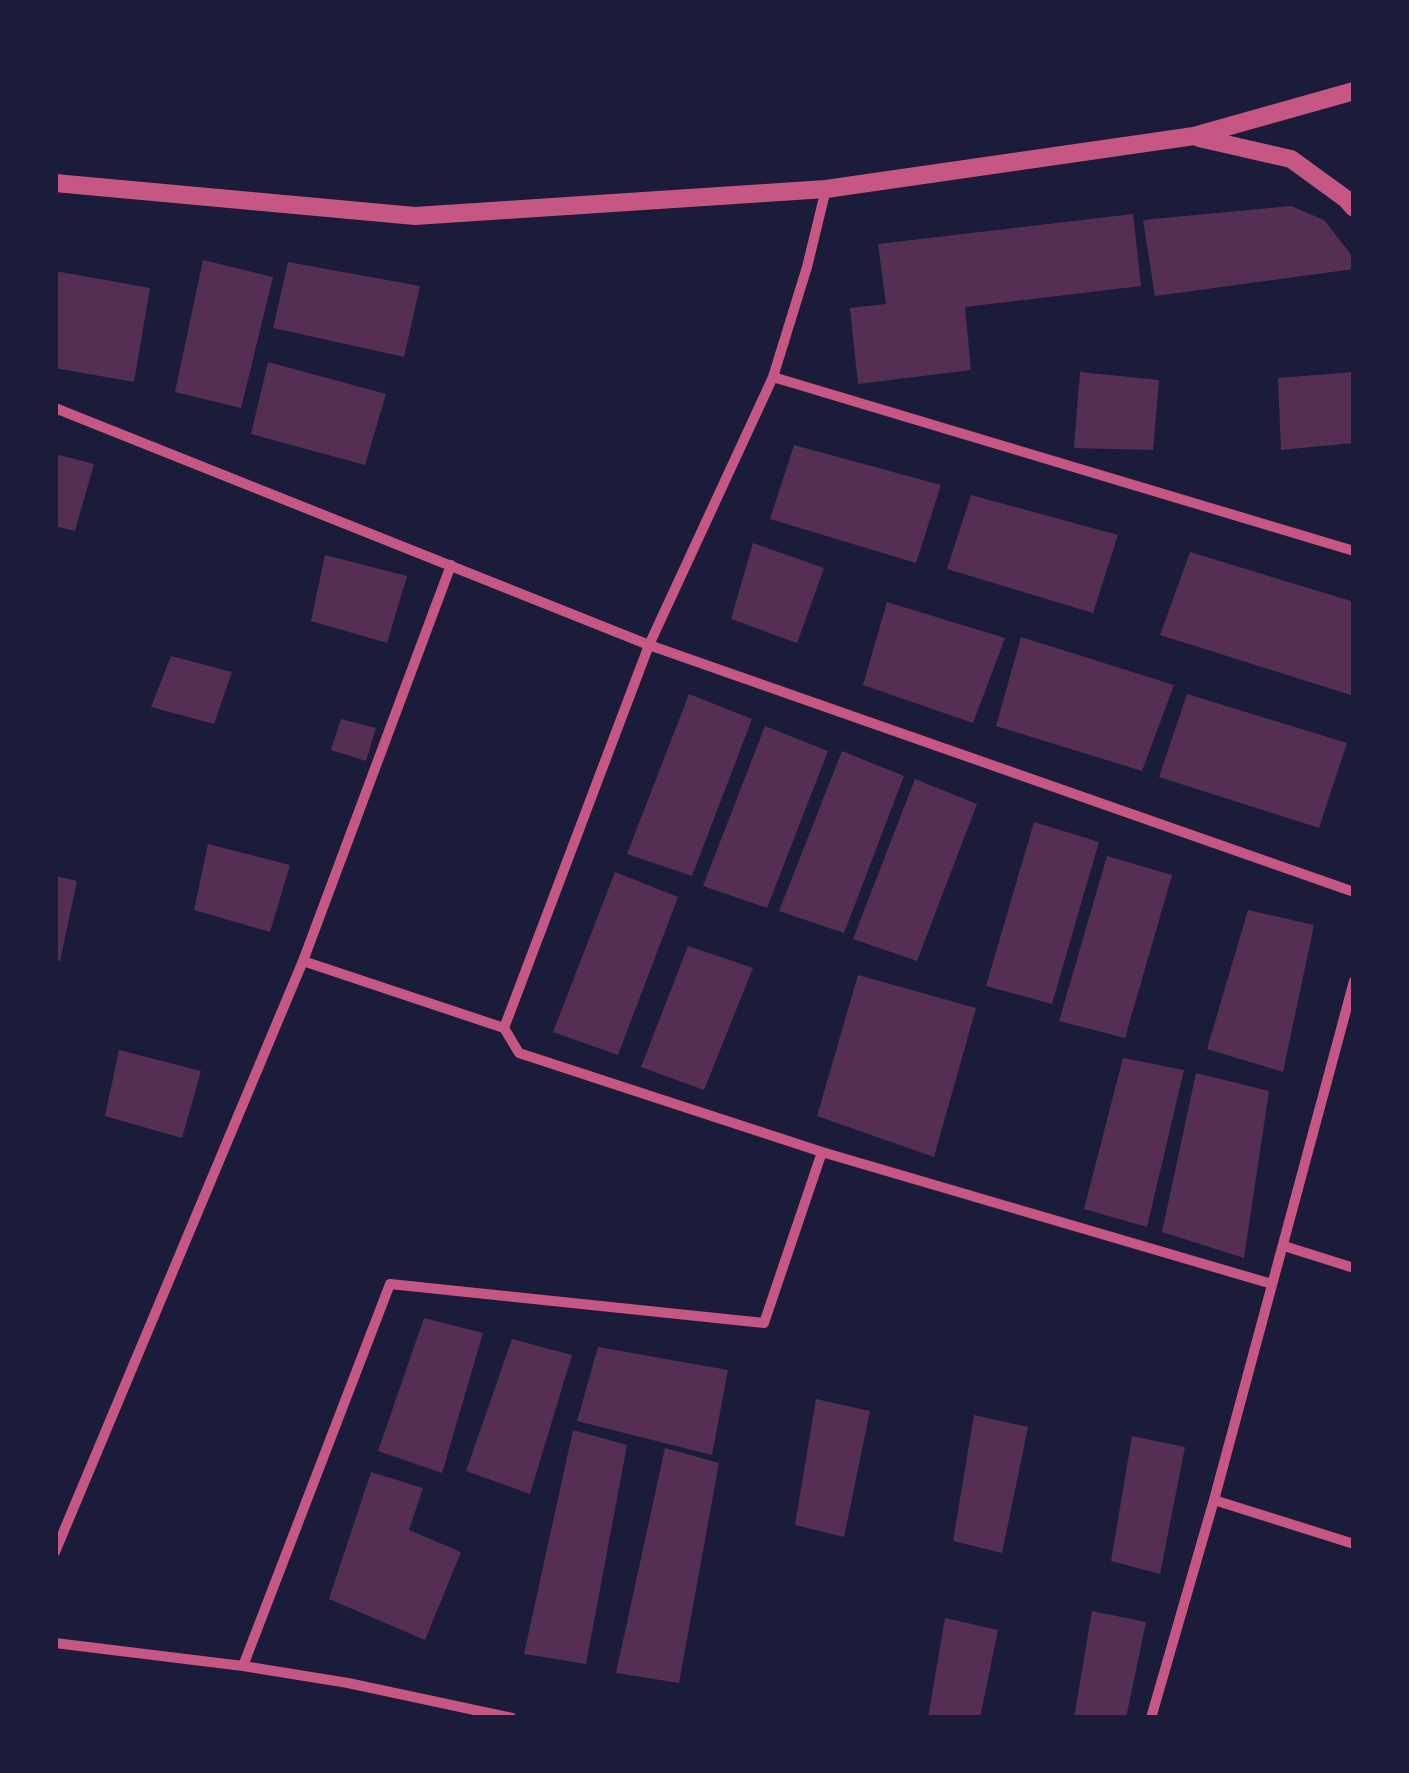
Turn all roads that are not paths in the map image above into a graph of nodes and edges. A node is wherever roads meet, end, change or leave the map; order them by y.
1 (1351, 94) edge
2 (1194, 136) junction
3 (55, 183) edge
4 (826, 189) junction
5 (1354, 208) edge
6 (772, 377) junction
7 (55, 408) edge
8 (1354, 550) edge
9 (451, 564) junction
10 (649, 645) junction
11 (1354, 892) edge
12 (302, 961) junction
13 (1354, 981) edge
14 (504, 1028) junction
15 (822, 1152) junction
16 (1284, 1246) junction
17 (1354, 1268) edge
18 (1272, 1284) junction
19 (1214, 1500) junction
20 (1354, 1544) edge
21 (55, 1552) edge
22 (55, 1643) edge
23 (243, 1666) junction
24 (512, 1718) edge
25 (1152, 1718) edge

1 - 2 street
2 - 4 street
2 - 5 street
3 - 4 street
4 - 6 street
6 - 8 street
6 - 10 street
7 - 9 street
9 - 10 street
9 - 12 street
10 - 11 street
10 - 14 street
12 - 14 street
12 - 21 street
13 - 16 street
14 - 15 street
15 - 18 street
15 - 23 street
16 - 17 street
16 - 18 street
18 - 19 street
19 - 20 street
19 - 25 street
22 - 23 street
23 - 24 street

